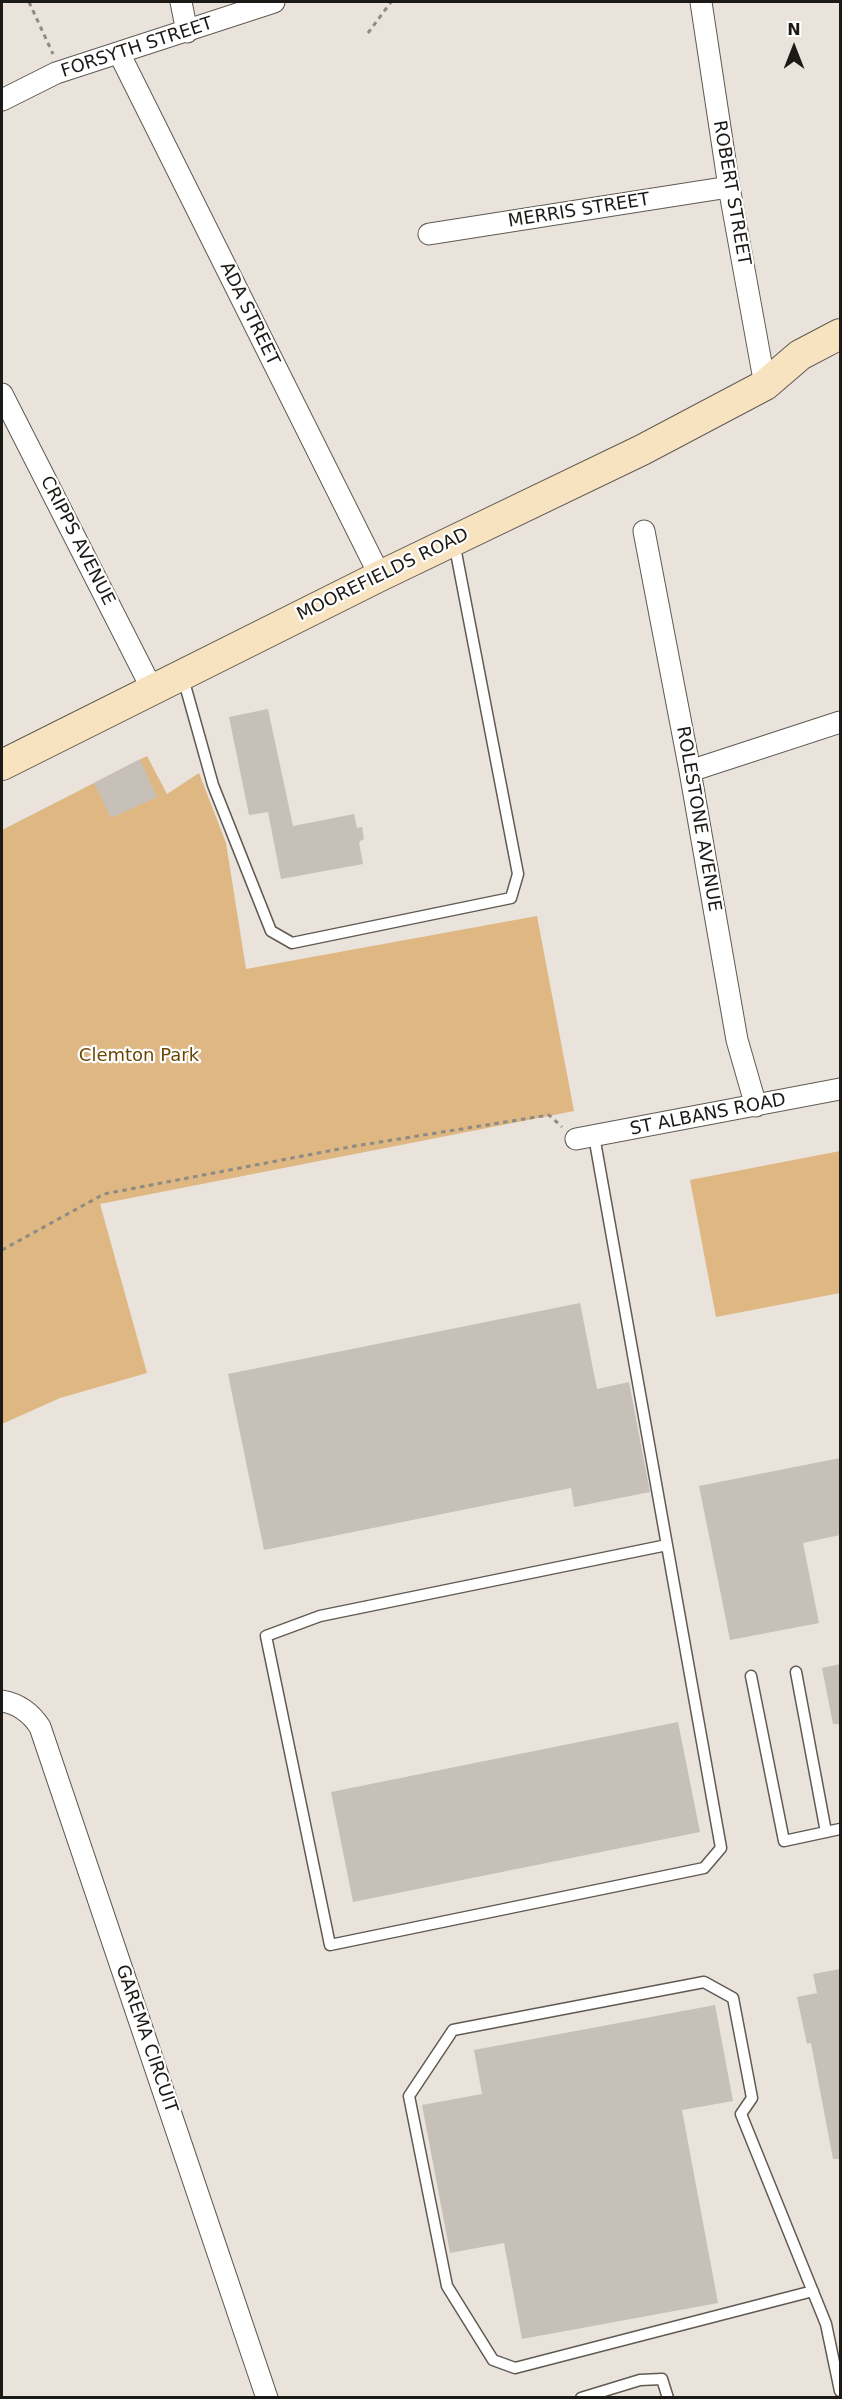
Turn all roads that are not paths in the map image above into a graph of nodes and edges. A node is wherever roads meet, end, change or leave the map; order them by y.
1 (181, 2) edge
2 (274, 2) edge
3 (701, 2) edge
4 (186, 32) junction
5 (119, 53) junction
6 (2, 100) edge
7 (729, 187) junction
8 (429, 234) dead end
9 (840, 334) edge
10 (840, 358) edge
11 (765, 385) junction
12 (2, 394) edge
13 (644, 531) dead end
14 (454, 540) junction
15 (380, 576) junction
16 (182, 675) junction
17 (152, 689) junction
18 (840, 722) edge
19 (2, 765) edge
20 (690, 771) junction
21 (840, 1089) edge
22 (756, 1106) junction
23 (585, 1137) joint
24 (667, 1545) junction
25 (796, 1672) dead end
26 (751, 1676) dead end
27 (2, 1701) edge
28 (840, 1829) edge
29 (826, 1832) junction
30 (813, 2291) junction
31 (840, 2391) edge
32 (267, 2397) edge
33 (581, 2397) edge
34 (668, 2397) edge

1 - 4 street
2 - 4 street, FORSYTH STREET
3 - 7 street, ROBERT STREET
4 - 5 street, FORSYTH STREET
5 - 6 street, FORSYTH STREET
5 - 15 street, ADA STREET
7 - 8 street, MERRIS STREET
7 - 11 street, ROBERT STREET
9 - 11 main road, MOOREFIELDS ROAD
10 - 11 main road, MOOREFIELDS ROAD
11 - 14 main road, MOOREFIELDS ROAD
12 - 17 street, CRIPPS AVENUE
13 - 20 street, ROLESTONE AVENUE
14 - 15 main road, MOOREFIELDS ROAD
14 - 16 lane
15 - 16 main road, MOOREFIELDS ROAD
16 - 17 main road, MOOREFIELDS ROAD
17 - 19 main road, MOOREFIELDS ROAD
18 - 20 street
20 - 22 street, ROLESTONE AVENUE
21 - 22 street, ST ALBANS ROAD
22 - 23 street, ST ALBANS ROAD
23 - 24 lane
24 - 24 lane
25 - 29 lane
26 - 29 lane
27 - 32 street, GAREMA CIRCUIT
28 - 29 lane
30 - 30 lane
30 - 31 lane
33 - 34 lane

